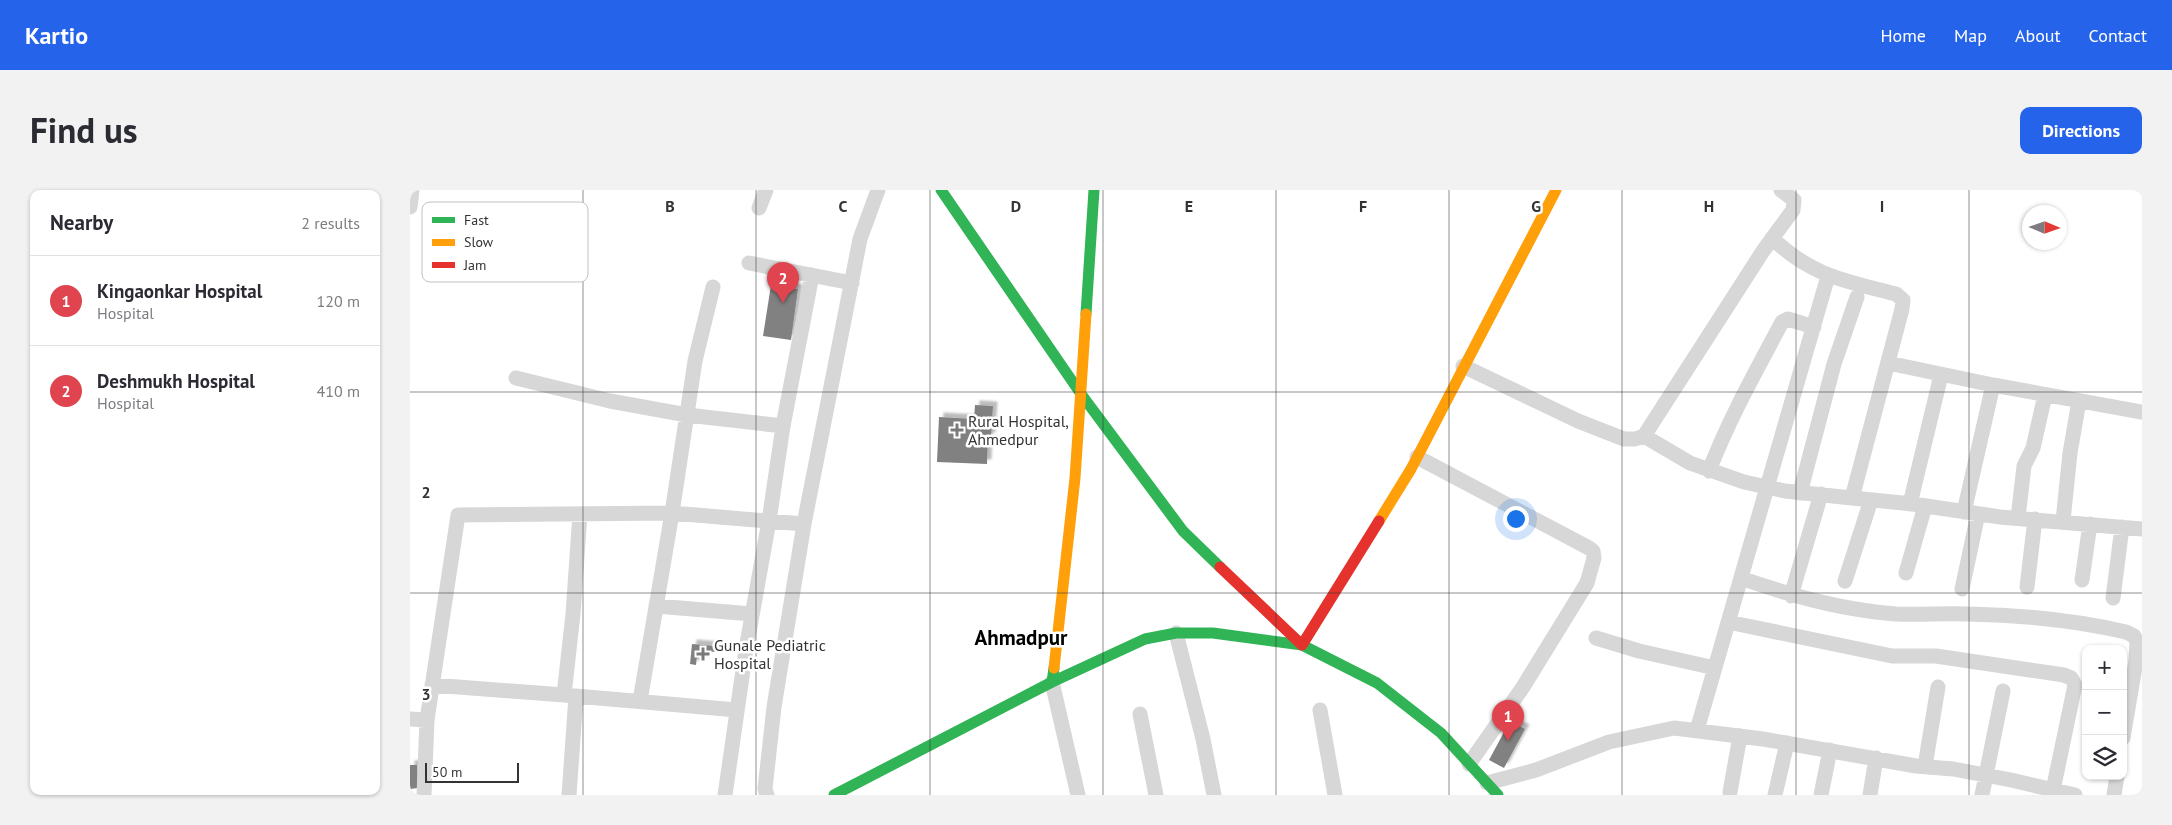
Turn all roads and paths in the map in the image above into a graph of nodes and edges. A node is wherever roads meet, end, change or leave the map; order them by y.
1 (412, 190) edge
2 (766, 190) edge
3 (878, 190) edge
4 (941, 190) edge
5 (1094, 190) edge
6 (1556, 190) edge
7 (1781, 190) edge
8 (410, 207) edge
9 (759, 208) dead end
10 (1772, 238) junction
11 (749, 263) dead end
12 (812, 275) junction
13 (1828, 276) junction
14 (852, 283) junction
15 (713, 286) dead end
16 (1857, 297) dead end
17 (1814, 327) junction
18 (1888, 363) junction
19 (1464, 366) junction
20 (1942, 375) junction
21 (516, 378) dead end
22 (1992, 385) junction
23 (1081, 394) junction
24 (2045, 395) junction
25 (2079, 401) junction
26 (2142, 412) edge
27 (687, 415) junction
28 (783, 426) junction
29 (1644, 436) junction
30 (1416, 458) junction
31 (1709, 471) junction
32 (1768, 487) junction
33 (1800, 493) junction
34 (1821, 494) junction
35 (1852, 498) junction
36 (1871, 500) junction
37 (1918, 505) junction
38 (672, 513) junction
39 (1971, 513) junction
40 (580, 514) junction
41 (2018, 518) junction
42 (2035, 519) junction
43 (770, 521) junction
44 (2063, 521) junction
45 (804, 524) junction
46 (2090, 524) junction
47 (2122, 527) junction
48 (2142, 529) edge
49 (1906, 573) dead end
50 (1741, 578) junction
51 (2082, 580) dead end
52 (1845, 581) dead end
53 (2026, 587) dead end
54 (1962, 589) dead end
55 (1791, 596) junction
56 (2113, 598) dead end
57 (656, 606) junction
58 (752, 614) junction
59 (1728, 622) junction
60 (1176, 633) junction
61 (1596, 638) dead end
62 (1302, 645) junction
63 (1715, 668) junction
64 (1052, 682) junction
65 (432, 685) junction
66 (1938, 686) dead end
67 (2003, 691) dead end
68 (570, 696) junction
69 (640, 701) junction
70 (737, 710) junction
71 (1320, 710) dead end
72 (1140, 714) dead end
73 (410, 719) edge
74 (427, 720) junction
75 (1697, 730) junction
76 (2124, 735) edge
77 (1740, 736) junction
78 (1787, 743) junction
79 (1830, 750) junction
80 (1876, 758) junction
81 (1469, 764) junction
82 (1925, 766) junction
83 (1987, 776) junction
84 (2116, 780) edge
85 (1487, 783) junction
86 (1730, 792) dead end
87 (2053, 792) edge
88 (424, 795) edge
89 (569, 795) edge
90 (725, 795) edge
91 (767, 795) edge
92 (834, 795) edge
93 (1078, 795) edge
94 (1156, 795) edge
95 (1214, 795) edge
96 (1335, 795) edge
97 (1498, 795) edge
98 (1775, 795) edge
99 (1822, 795) edge
100 (1870, 795) edge
101 (1982, 795) edge
102 (2075, 795) edge
103 (2114, 795) edge

1 - 8 street
2 - 9 street
3 - 14 street
4 - 23 main road
5 - 23 main road
6 - 19 main road
7 - 10 street
10 - 13 street
10 - 29 street
11 - 12 street
12 - 14 street
12 - 28 street
13 - 17 street
13 - 18 street
14 - 45 street
15 - 27 street
16 - 33 street
17 - 31 street
17 - 32 street
18 - 20 street
18 - 35 street
19 - 29 street
19 - 30 main road
20 - 22 street
20 - 37 street
21 - 27 street
22 - 24 street
22 - 39 street
23 - 62 main road
23 - 64 main road
24 - 25 street
24 - 41 street
25 - 26 street
25 - 44 street
27 - 28 street
27 - 38 street
28 - 43 street
29 - 31 street
30 - 62 main road
30 - 81 street
31 - 32 street
32 - 33 street
32 - 50 street
33 - 34 street
34 - 35 street
34 - 55 street
35 - 36 street
36 - 37 street
36 - 52 street
37 - 39 street
37 - 49 street
38 - 40 street
38 - 43 street
38 - 57 street
39 - 41 street
39 - 54 street
40 - 65 street
40 - 68 street
41 - 42 street
42 - 44 street
42 - 53 street
43 - 45 street
43 - 58 street
44 - 46 street
45 - 91 street
46 - 47 street
46 - 51 street
47 - 48 street
47 - 56 street
50 - 55 street
50 - 59 street
55 - 76 street
57 - 58 street
57 - 69 street
58 - 70 street
59 - 63 street
59 - 87 street
60 - 62 main road
60 - 64 main road
60 - 95 street
61 - 63 street
62 - 81 main road
63 - 75 street
64 - 92 main road
64 - 93 street
65 - 68 street
65 - 74 street
66 - 82 street
67 - 83 street
68 - 69 street
68 - 89 street
69 - 70 street
70 - 90 street
71 - 96 street
72 - 94 street
73 - 74 street
74 - 88 street
75 - 77 street
75 - 85 street
77 - 78 street
77 - 86 street
78 - 79 street
78 - 98 street
79 - 80 street
79 - 99 street
80 - 82 street
80 - 100 street
81 - 85 main road
82 - 83 street
83 - 87 street
83 - 101 street
84 - 103 street
85 - 97 main road
87 - 102 street

